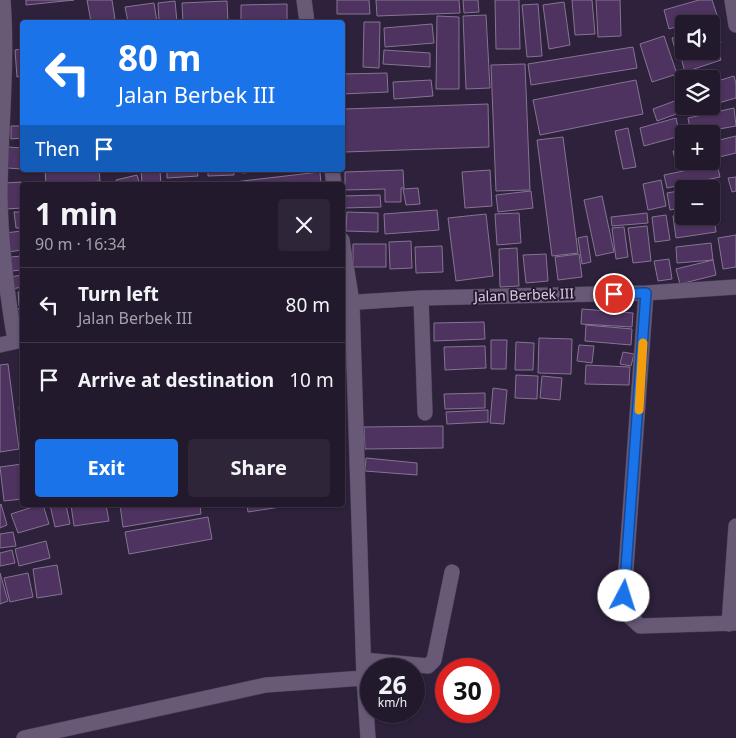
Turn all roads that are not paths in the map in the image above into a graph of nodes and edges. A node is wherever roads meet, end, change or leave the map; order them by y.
1 (3, 0) edge
2 (304, 0) edge
3 (732, 0) edge
4 (308, 20) edge
5 (736, 25) edge
6 (345, 278) edge
7 (736, 287) edge
8 (646, 293) junction
9 (422, 298) junction
10 (347, 303) edge
11 (12, 342) edge
12 (425, 413) dead end
13 (736, 526) edge
14 (452, 572) dead end
15 (732, 623) edge
16 (364, 658) edge
17 (425, 666) edge
18 (360, 678) edge
19 (367, 723) edge
20 (24, 738) edge
21 (368, 738) edge

1 - 11 street
2 - 4 street
3 - 5 street
6 - 10 street
7 - 8 street, Jalan Berbek III
8 - 9 street, Jalan Berbek III
8 - 15 street
9 - 10 street, Jalan Berbek III
9 - 12 street
10 - 16 street
13 - 15 street
14 - 17 street
18 - 20 street
19 - 21 street

